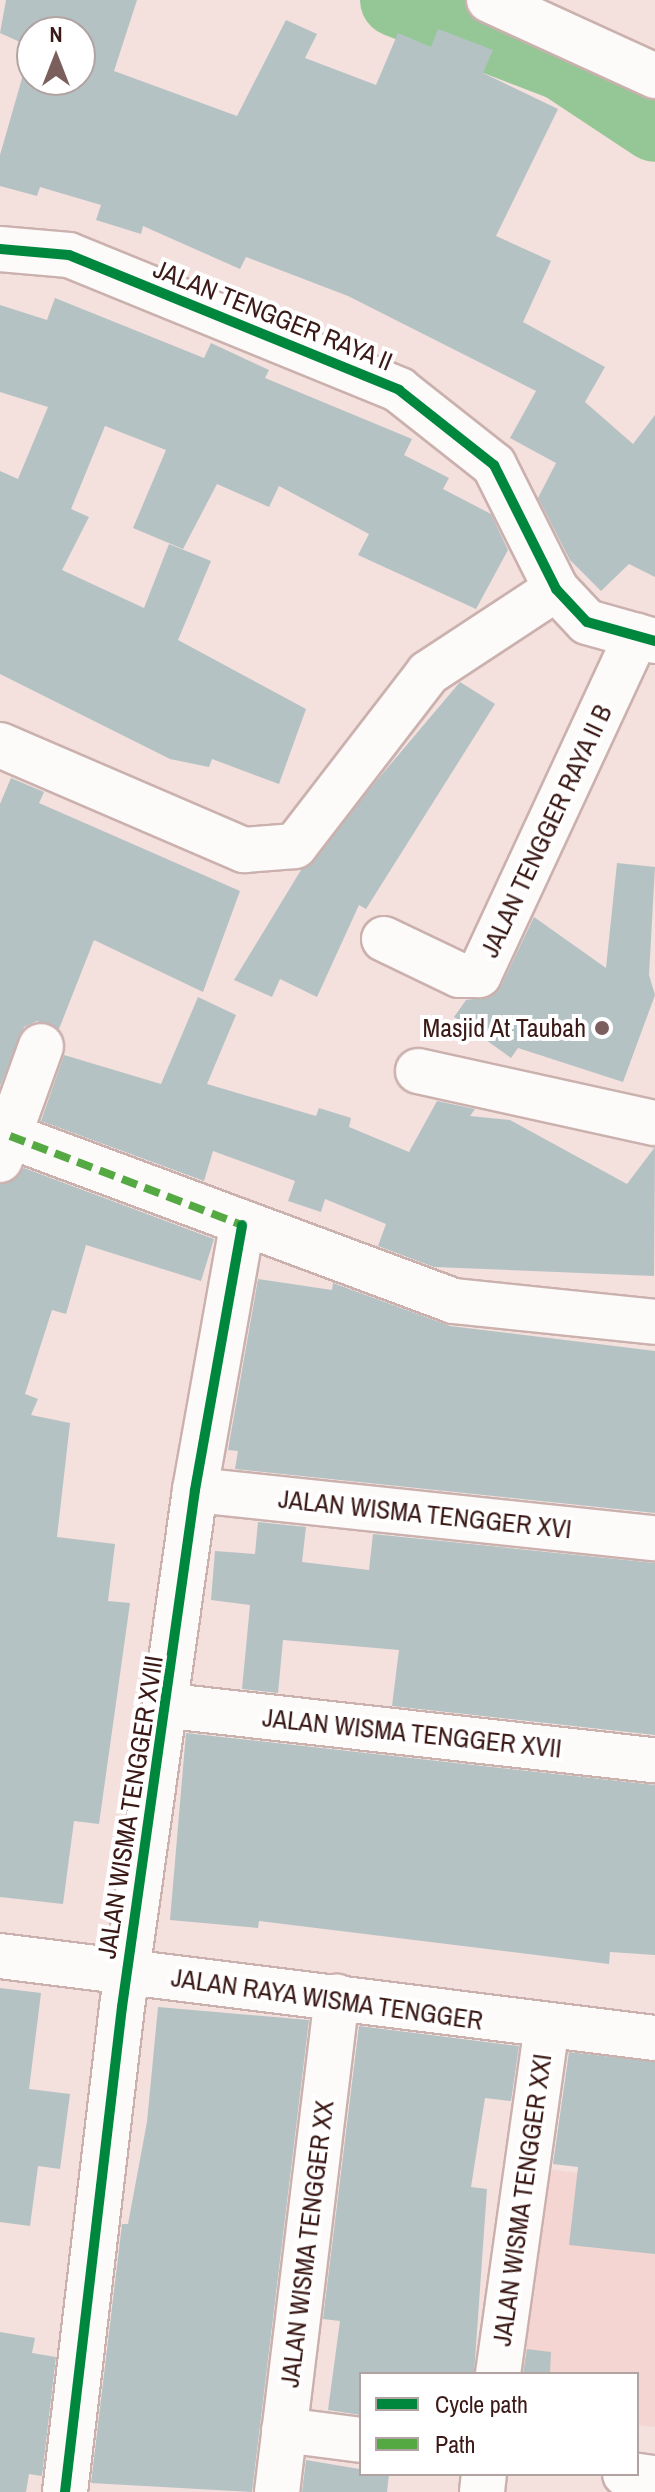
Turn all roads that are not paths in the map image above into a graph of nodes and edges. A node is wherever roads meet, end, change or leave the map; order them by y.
1 (489, 0) edge
2 (655, 76) edge
3 (0, 249) edge
4 (556, 589) junction
5 (645, 638) edge
6 (0, 745) edge
7 (384, 939) dead end
8 (41, 1046) dead end
9 (418, 1071) dead end
10 (655, 1123) edge
11 (5, 1148) edge
12 (242, 1225) junction
13 (655, 1322) edge
14 (195, 1490) junction
15 (655, 1538) edge
16 (170, 1706) junction
17 (655, 1760) edge
18 (0, 1956) edge
19 (127, 1972) junction
20 (337, 1997) junction
21 (547, 2027) junction
22 (655, 2038) edge
23 (498, 2372) edge
24 (284, 2430) junction
25 (359, 2440) edge
26 (65, 2492) edge
27 (277, 2492) edge

1 - 2 street
3 - 4 street, JALAN TENGGER RAYA II
4 - 5 street, JALAN TENGGER RAYA II
4 - 6 street
5 - 7 street, JALAN TENGGER RAYA II B
8 - 11 street
9 - 10 street
11 - 12 street
12 - 13 street
12 - 14 street, JALAN WISMA TENGGER XVIII
14 - 15 street, JALAN WISMA TENGGER XVI
14 - 16 street, JALAN WISMA TENGGER XVIII
16 - 17 street, JALAN WISMA TENGGER XVII
16 - 19 street, JALAN WISMA TENGGER XVIII
18 - 19 street, JALAN RAYA WISMA TENGGER
19 - 20 street, JALAN RAYA WISMA TENGGER
19 - 26 street, JALAN WISMA TENGGER XVIII
20 - 21 street, JALAN RAYA WISMA TENGGER
20 - 24 street, JALAN WISMA TENGGER XX
21 - 22 street, JALAN RAYA WISMA TENGGER
21 - 23 street, JALAN WISMA TENGGER XXI
24 - 25 street
24 - 27 street, JALAN WISMA TENGGER XX

